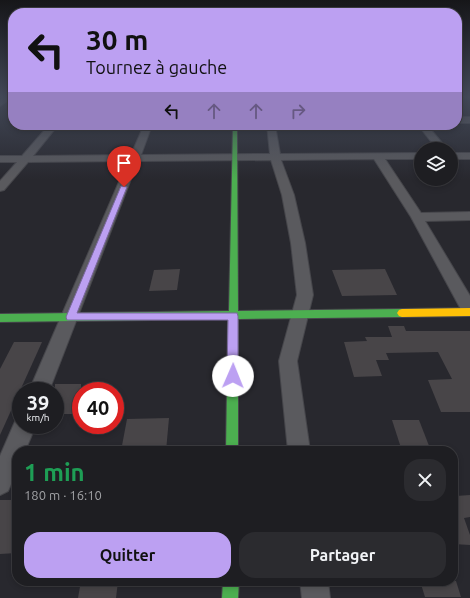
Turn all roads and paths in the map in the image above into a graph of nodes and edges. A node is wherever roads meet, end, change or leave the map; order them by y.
1 (50, 130) edge
2 (146, 130) edge
3 (235, 130) edge
4 (272, 130) edge
5 (426, 130) edge
6 (436, 142) edge
7 (378, 156) junction
8 (414, 156) edge
9 (458, 156) edge
10 (470, 156) edge
11 (235, 157) junction
12 (275, 157) junction
13 (136, 158) junction
14 (0, 159) edge
15 (25, 159) junction
16 (0, 188) edge
17 (470, 216) edge
18 (417, 217) junction
19 (470, 311) edge
20 (300, 315) junction
21 (233, 316) junction
22 (70, 317) junction
23 (0, 318) edge
24 (43, 382) edge
25 (20, 434) edge
26 (15, 446) edge
27 (232, 446) edge
28 (298, 446) edge
29 (12, 454) edge
30 (0, 483) edge
31 (231, 586) edge
32 (315, 586) edge
33 (230, 598) edge
34 (316, 598) edge

1 - 15 street
2 - 13 street
3 - 11 street
4 - 12 street
5 - 6 street
7 - 8 street
7 - 12 street
7 - 18 street
9 - 10 street
11 - 12 street
11 - 13 street
11 - 21 street
12 - 20 street
13 - 15 street
13 - 22 street
14 - 15 street
15 - 16 street
17 - 18 street
18 - 19 street
19 - 20 street
20 - 21 street
20 - 28 street
21 - 22 street
21 - 27 street
22 - 23 street
22 - 24 street
25 - 26 street
29 - 30 street
31 - 33 street
32 - 34 street

